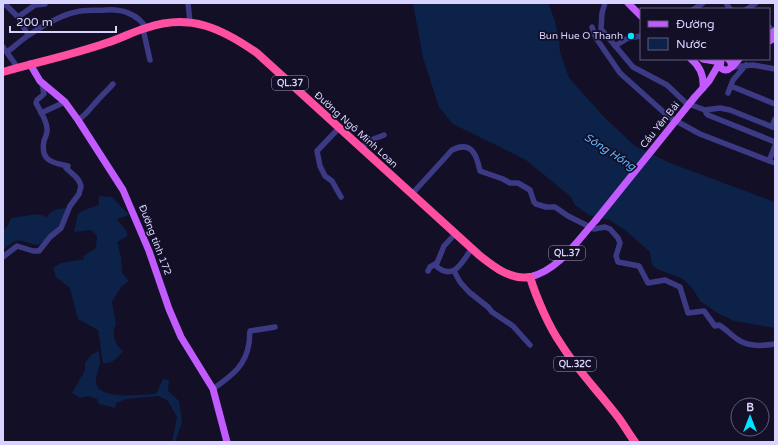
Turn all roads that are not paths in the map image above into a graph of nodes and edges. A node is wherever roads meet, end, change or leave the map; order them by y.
1 (4, 3) edge
2 (102, 3) edge
3 (188, 3) edge
4 (605, 3) edge
5 (628, 3) edge
6 (756, 3) edge
7 (45, 4) edge
8 (749, 7) edge
9 (101, 10) junction
10 (640, 15) edge
11 (18, 17) junction
12 (190, 22) junction
13 (592, 27) dead end
14 (145, 28) junction
15 (28, 35) junction
16 (640, 36) edge
17 (615, 46) junction
18 (5, 50) edge
19 (150, 60) dead end
20 (692, 60) edge
21 (717, 60) edge
22 (729, 60) edge
23 (738, 60) edge
24 (752, 62) edge
25 (30, 64) junction
26 (746, 66) junction
27 (18, 68) junction
28 (729, 69) junction
29 (775, 69) edge
30 (3, 72) edge
31 (708, 81) junction
32 (42, 84) junction
33 (113, 84) dead end
34 (731, 86) junction
35 (703, 88) junction
36 (728, 93) dead end
37 (65, 102) junction
38 (775, 104) edge
39 (705, 110) junction
40 (41, 113) junction
41 (775, 119) edge
42 (78, 120) junction
43 (774, 127) edge
44 (339, 128) junction
45 (384, 135) dead end
46 (775, 142) edge
47 (775, 146) edge
48 (361, 147) junction
49 (772, 162) edge
50 (412, 194) junction
51 (341, 197) dead end
52 (590, 227) junction
53 (456, 233) junction
54 (472, 248) junction
55 (3, 257) edge
56 (435, 265) junction
57 (428, 271) dead end
58 (454, 271) junction
59 (530, 277) junction
60 (275, 327) dead end
61 (775, 344) edge
62 (530, 345) dead end
63 (213, 388) junction
64 (227, 442) edge
65 (635, 442) edge

1 - 11 street
2 - 9 street
3 - 12 street
4 - 17 street
5 - 10 main road
6 - 8 street
7 - 11 street
9 - 14 street
9 - 15 street
11 - 15 street
12 - 14 highway, Đường Ngô Minh Loan / QL.37
12 - 44 highway, Đường Ngô Minh Loan / QL.37
13 - 49 street
14 - 19 street
14 - 25 highway, Đường Ngô Minh Loan / QL.37
15 - 18 street
16 - 17 street
17 - 39 street
18 - 27 street
20 - 35 main road
21 - 28 main road
21 - 31 main road
22 - 28 main road
23 - 28 main road
24 - 26 street
24 - 29 street
25 - 27 highway, Đường Ngô Minh Loan / QL.37
25 - 32 main road, Đường tỉnh 172
26 - 28 street
26 - 34 street
27 - 30 highway, Đường Ngô Minh Loan / QL.37
28 - 31 main road
31 - 35 main road, QL.37
32 - 37 main road, Đường tỉnh 172
32 - 40 street
33 - 42 street
34 - 36 street
34 - 38 street
35 - 52 main road, Cầu Yên Bái / QL.37, bridge
37 - 40 street
37 - 42 main road, Đường tỉnh 172
39 - 43 street
39 - 46 street
40 - 55 street
41 - 43 street
42 - 63 main road, Đường tỉnh 172
44 - 48 highway, Đường Ngô Minh Loan / QL.37
44 - 51 street
45 - 48 street
47 - 49 street
48 - 50 highway, Đường Ngô Minh Loan / QL.37
50 - 52 street
50 - 53 highway, Đường Ngô Minh Loan / QL.37
52 - 59 main road, QL.37
52 - 61 street
53 - 54 highway, Đường Ngô Minh Loan / QL.37
53 - 56 street
54 - 58 street
54 - 59 highway, Đường Ngô Minh Loan / QL.37
56 - 57 street
56 - 58 street
58 - 62 street
59 - 65 highway, QL.32C
60 - 63 street
63 - 64 main road, Đường tỉnh 172

